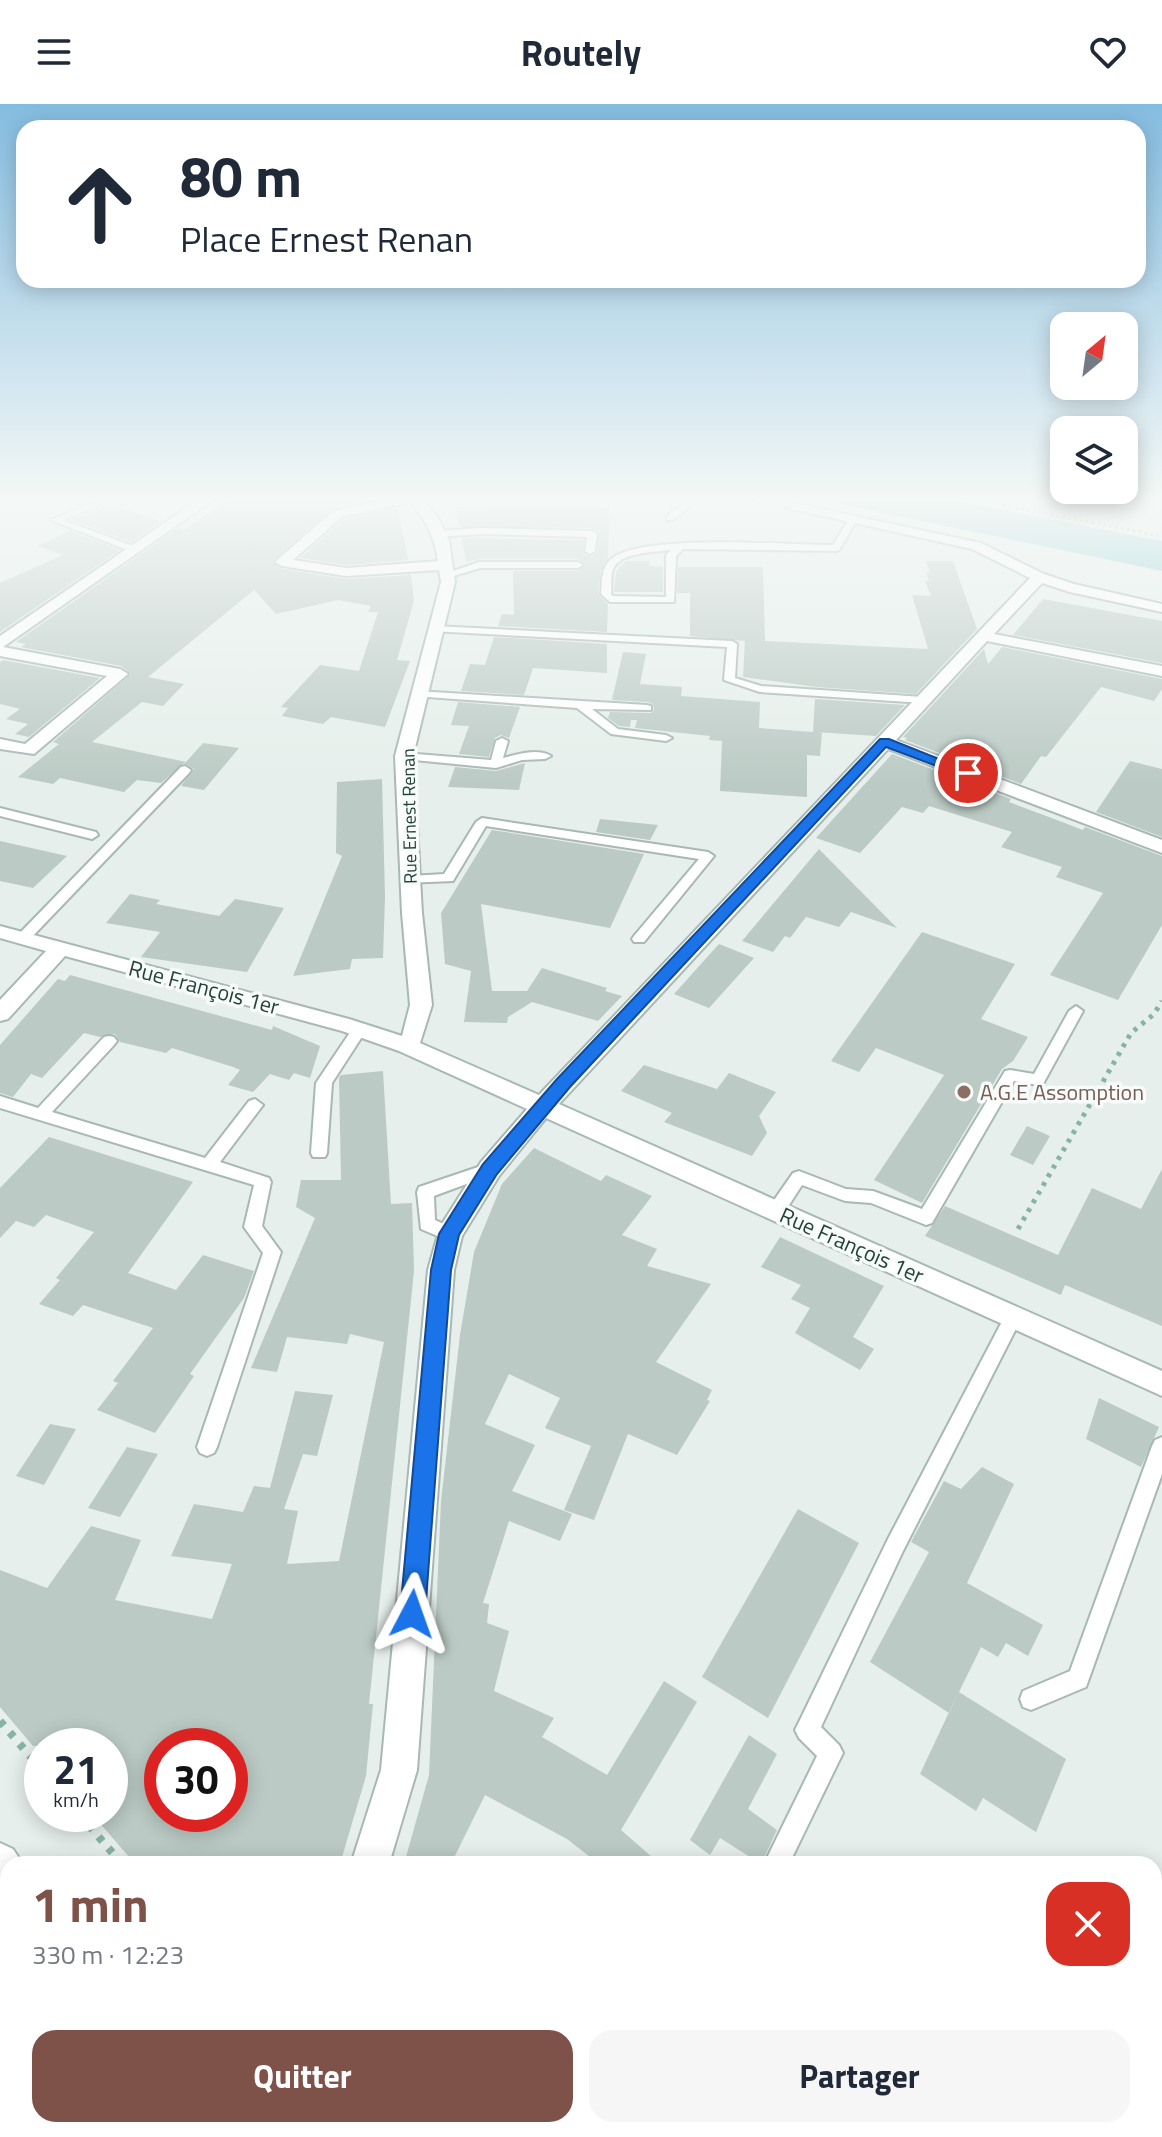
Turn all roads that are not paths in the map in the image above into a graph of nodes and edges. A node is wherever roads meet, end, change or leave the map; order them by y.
1 (70, 595) edge
2 (444, 595) edge
3 (607, 595) edge
4 (671, 595) edge
5 (1022, 595) edge
6 (1102, 595) edge
7 (1162, 608) edge
8 (435, 629) junction
9 (983, 636) junction
10 (0, 643) edge
11 (0, 651) edge
12 (1162, 671) edge
13 (417, 694) junction
14 (923, 700) junction
15 (580, 705) junction
16 (647, 708) dead end
17 (666, 738) dead end
18 (502, 741) dead end
19 (884, 741) junction
20 (0, 744) edge
21 (404, 756) junction
22 (545, 756) dead end
23 (496, 764) junction
24 (185, 770) dead end
25 (0, 812) edge
26 (92, 835) dead end
27 (1162, 847) edge
28 (410, 880) junction
29 (0, 932) edge
30 (23, 938) junction
31 (639, 939) dead end
32 (61, 948) junction
33 (1076, 1011) dead end
34 (0, 1014) edge
35 (360, 1029) junction
36 (109, 1041) dead end
37 (407, 1046) junction
38 (0, 1102) edge
39 (255, 1105) dead end
40 (543, 1106) junction
41 (41, 1114) junction
42 (319, 1153) dead end
43 (209, 1165) junction
44 (490, 1169) junction
45 (776, 1211) junction
46 (449, 1234) junction
47 (1013, 1317) junction
48 (1162, 1384) edge
49 (1162, 1446) edge
50 (207, 1447) dead end
51 (1031, 1699) dead end
52 (372, 1856) edge
53 (780, 1856) edge

1 - 10 street
2 - 8 street, Rue Ernest Renan
3 - 4 lane
5 - 9 street
6 - 7 street
8 - 13 street, Rue Ernest Renan
8 - 14 lane
9 - 12 street
9 - 14 street
11 - 20 street
13 - 15 lane
13 - 21 street, Rue Ernest Renan
14 - 19 street
15 - 16 lane
15 - 17 lane
18 - 23 lane
19 - 27 street
19 - 40 street
21 - 23 lane
21 - 28 street, Rue Ernest Renan
22 - 23 lane
24 - 30 lane
25 - 26 lane
28 - 31 lane
28 - 37 street, Rue Ernest Renan
29 - 30 street, Rue François 1er
30 - 32 street, Rue François 1er
32 - 34 street
32 - 35 street, Rue François 1er
33 - 45 lane
35 - 37 street, Rue François 1er
35 - 42 lane
36 - 41 lane
37 - 40 street, Rue François 1er
38 - 41 lane
39 - 43 lane
40 - 44 street
40 - 45 street, Rue François 1er
41 - 43 lane
43 - 50 lane
44 - 46 street
44 - 46 lane
45 - 47 street, Rue François 1er
46 - 52 street
47 - 48 street, Rue François 1er
47 - 53 lane
49 - 51 lane

